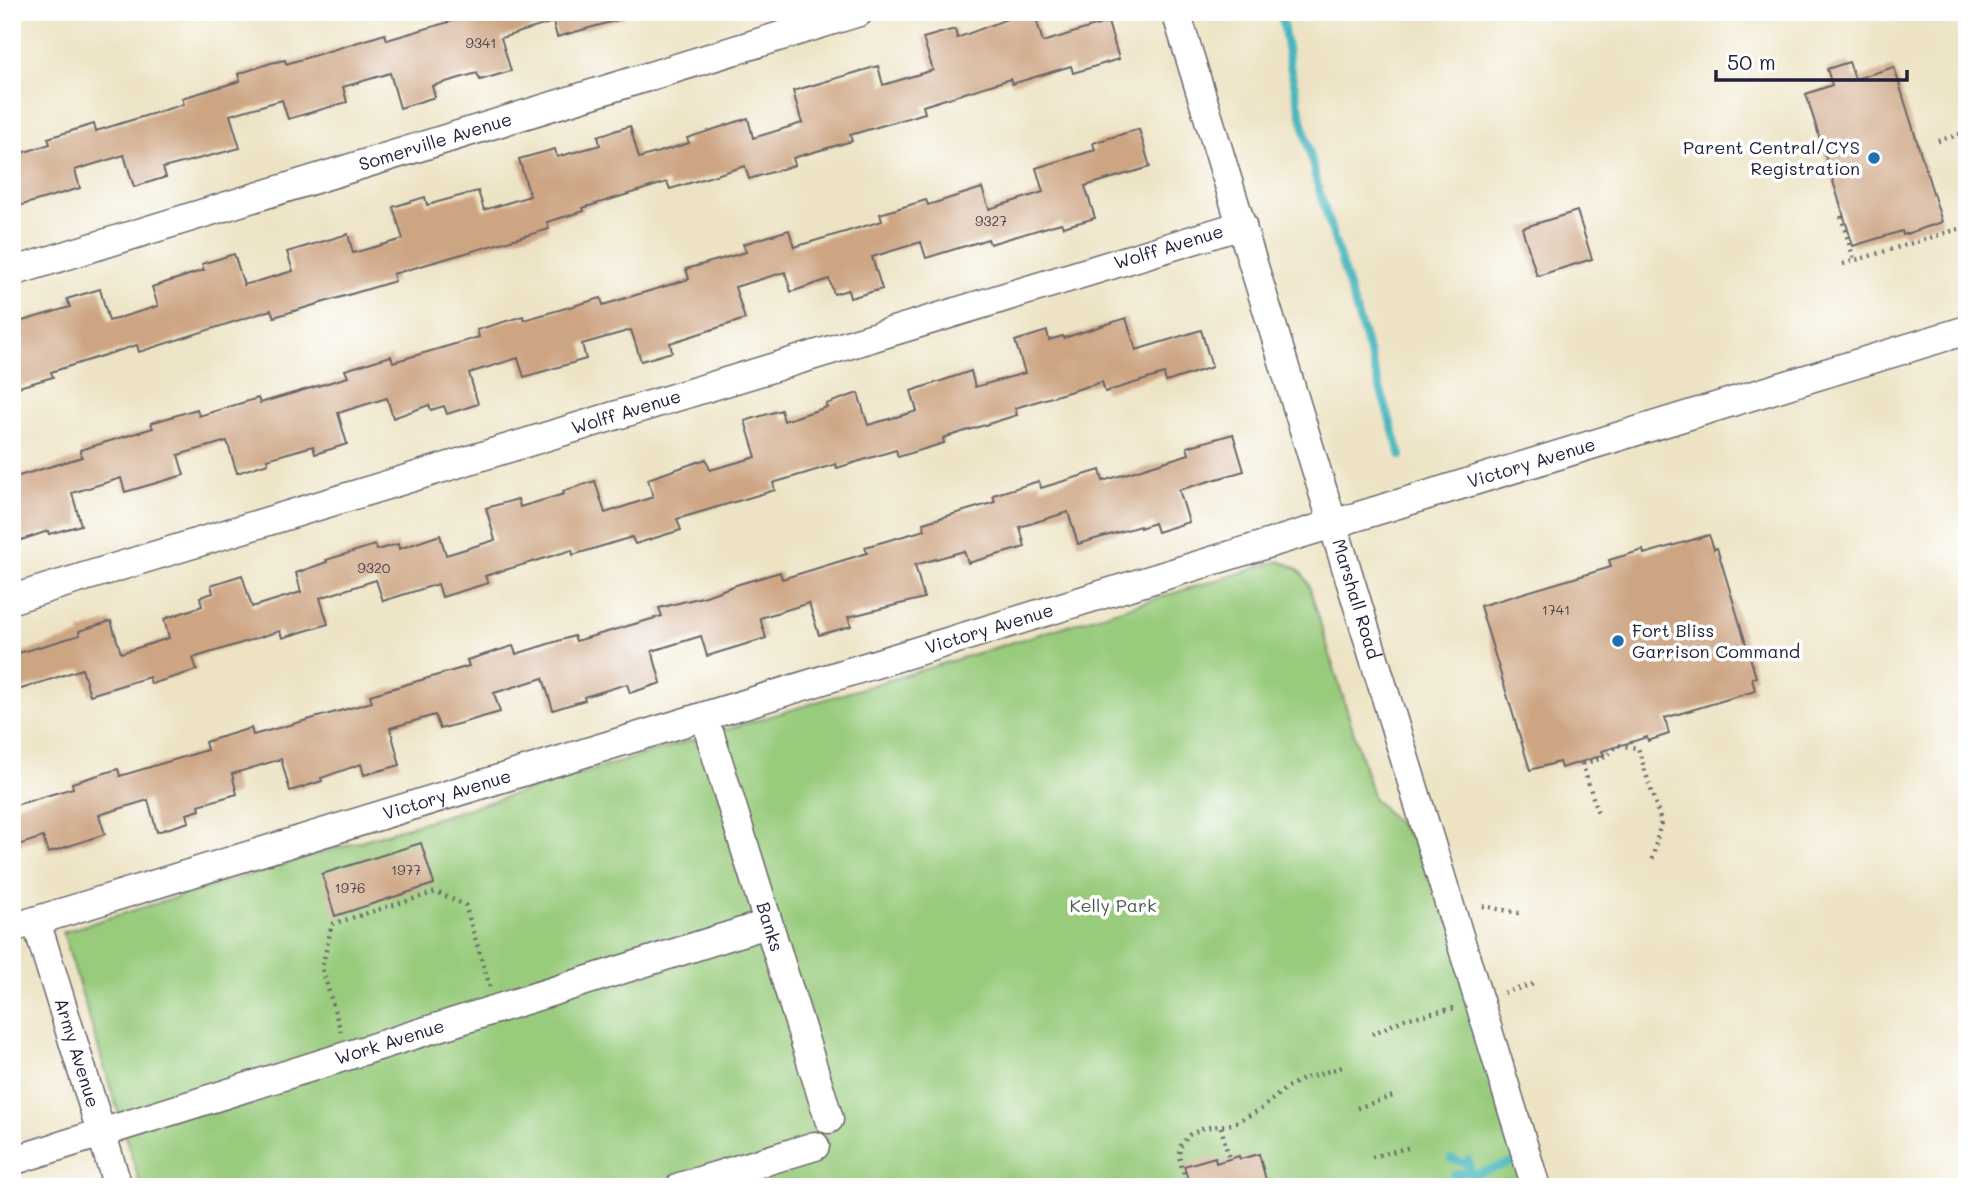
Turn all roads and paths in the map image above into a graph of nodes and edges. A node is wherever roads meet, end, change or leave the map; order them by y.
1 (859, 12) edge
2 (1176, 12) edge
3 (1967, 132) edge
4 (1938, 141) dead end
5 (1841, 216) dead end
6 (1242, 225) junction
7 (1965, 227) edge
8 (1854, 260) junction
9 (1843, 264) dead end
10 (12, 272) edge
11 (1967, 330) edge
12 (1332, 525) junction
13 (12, 599) edge
14 (710, 735) dead end
15 (1599, 816) dead end
16 (1652, 860) dead end
17 (1483, 906) dead end
18 (1519, 913) dead end
19 (24, 924) edge
20 (768, 925) junction
21 (497, 1009) junction
22 (348, 1056) junction
23 (1342, 1068) dead end
24 (1396, 1095) dead end
25 (1357, 1108) dead end
26 (829, 1119) dead end
27 (1221, 1127) junction
28 (102, 1134) junction
29 (814, 1146) dead end
30 (1411, 1147) dead end
31 (1372, 1157) dead end
32 (1229, 1159) dead end
33 (12, 1161) edge
34 (1416, 1179) dead end
35 (118, 1187) edge
36 (680, 1187) edge
37 (1187, 1187) edge
38 (1394, 1187) edge
39 (1536, 1187) edge

1 - 10 street, Somerville Avenue
2 - 6 street, Marshall Road
3 - 4 path
5 - 8 path
6 - 12 street, Marshall Road
6 - 13 street, Wolff Avenue
7 - 8 path
8 - 9 path
11 - 12 street, Victory Avenue
12 - 19 street, Victory Avenue
12 - 39 street, Marshall Road
14 - 20 street, Banks
15 - 16 path
17 - 18 path
19 - 28 street, Army Avenue
20 - 21 street, Work Avenue
20 - 26 street, Banks
21 - 22 street, Work Avenue
21 - 22 path
22 - 28 street, Work Avenue
23 - 27 path
24 - 25 path
27 - 32 path
27 - 37 path
28 - 33 street, Work Avenue
28 - 35 street, Army Avenue
29 - 36 street
30 - 31 path
34 - 38 path

